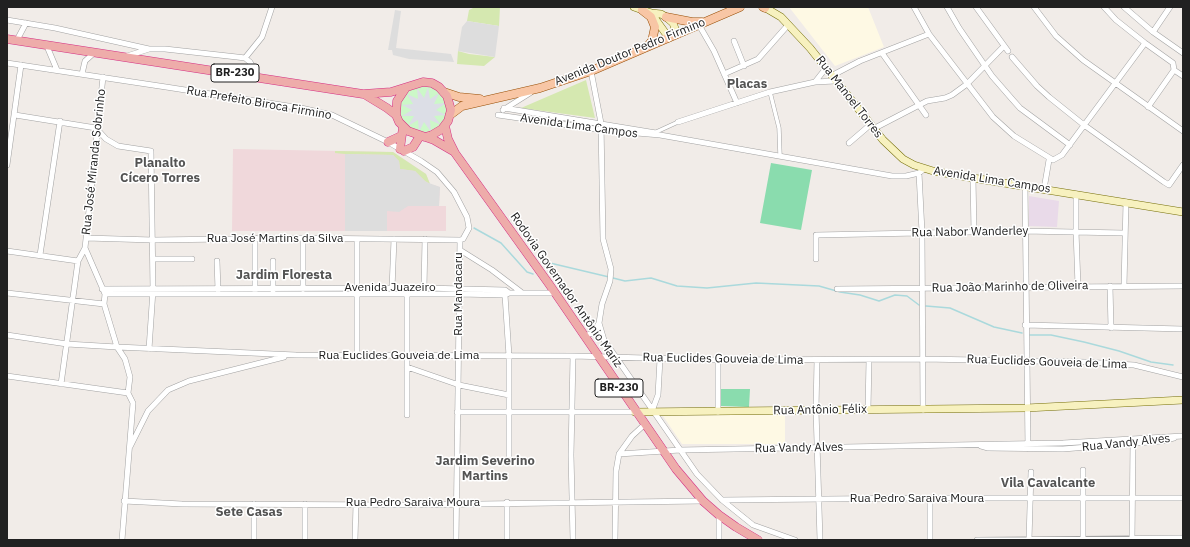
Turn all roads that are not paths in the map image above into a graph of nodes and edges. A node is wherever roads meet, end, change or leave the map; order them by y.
1 (272, 7) edge
2 (764, 7) edge
3 (776, 7) edge
4 (914, 7) edge
5 (947, 7) edge
6 (976, 7) edge
7 (1034, 7) edge
8 (1104, 7) edge
9 (1124, 7) edge
10 (1170, 7) edge
11 (638, 8) edge
12 (736, 8) edge
13 (651, 13) junction
14 (666, 16) junction
15 (781, 17) junction
16 (7, 20) edge
17 (707, 22) junction
18 (26, 23) junction
19 (699, 25) junction
20 (788, 25) junction
21 (1153, 32) junction
22 (929, 34) junction
23 (673, 36) junction
24 (7, 38) edge
25 (17, 40) junction
26 (734, 41) dead end
27 (1144, 43) junction
28 (46, 44) junction
29 (1004, 46) junction
30 (647, 47) junction
31 (149, 49) junction
32 (1008, 51) dead end
33 (95, 52) junction
34 (882, 53) junction
35 (1183, 53) edge
36 (127, 56) junction
37 (1012, 57) dead end
38 (245, 58) junction
39 (7, 63) edge
40 (21, 65) junction
41 (744, 66) junction
42 (985, 66) junction
43 (826, 68) junction
44 (57, 70) junction
45 (1174, 70) junction
46 (591, 71) junction
47 (82, 74) junction
48 (724, 74) junction
49 (258, 76) junction
50 (1183, 76) edge
51 (103, 77) junction
52 (833, 78) junction
53 (815, 82) junction
54 (1116, 82) junction
55 (967, 84) junction
56 (540, 88) junction
57 (405, 89) junction
58 (444, 92) junction
59 (770, 92) junction
60 (363, 94) junction
61 (494, 98) junction
62 (736, 103) junction
63 (920, 105) junction
64 (1148, 107) junction
65 (504, 108) junction
66 (15, 115) junction
67 (396, 115) junction
68 (450, 115) junction
69 (550, 115) junction
70 (926, 115) dead end
71 (582, 120) junction
72 (60, 121) junction
73 (549, 122) junction
74 (678, 122) joint
75 (601, 123) junction
76 (1084, 125) junction
77 (445, 126) junction
78 (403, 127) junction
79 (581, 127) junction
80 (871, 127) junction
81 (96, 128) junction
82 (602, 130) junction
83 (1183, 131) edge
84 (654, 134) junction
85 (401, 136) junction
86 (422, 136) junction
87 (388, 142) junction
88 (415, 143) junction
89 (849, 144) dead end
90 (1070, 145) junction
91 (402, 150) junction
92 (455, 153) junction
93 (780, 155) junction
94 (414, 157) junction
95 (1049, 160) junction
96 (7, 165) edge
97 (1183, 165) edge
98 (922, 171) junction
99 (973, 178) junction
100 (1024, 185) junction
101 (1044, 189) junction
102 (1076, 194) junction
103 (458, 198) joint
104 (1126, 202) junction
105 (1183, 212) edge
106 (1024, 231) junction
107 (1076, 231) junction
108 (922, 232) junction
109 (974, 232) junction
110 (1124, 233) junction
111 (86, 238) junction
112 (255, 238) junction
113 (304, 238) junction
114 (357, 239) junction
115 (394, 239) junction
116 (425, 239) junction
117 (462, 239) junction
118 (153, 240) junction
119 (85, 248) junction
120 (460, 250) junction
121 (7, 251) edge
122 (40, 255) junction
123 (153, 259) junction
124 (192, 259) dead end
125 (816, 259) dead end
126 (78, 261) junction
127 (217, 261) dead end
128 (273, 261) dead end
129 (1078, 286) junction
130 (1110, 286) junction
131 (1124, 286) junction
132 (1183, 286) edge
133 (392, 288) junction
134 (424, 288) junction
135 (922, 288) junction
136 (1026, 288) junction
137 (303, 289) junction
138 (837, 289) dead end
139 (218, 290) junction
140 (273, 290) junction
141 (357, 291) junction
142 (459, 291) junction
143 (7, 292) edge
144 (104, 292) junction
145 (152, 292) junction
146 (254, 292) junction
147 (521, 292) junction
148 (555, 293) junction
149 (407, 294) junction
150 (507, 294) junction
151 (72, 301) junction
152 (104, 304) junction
153 (599, 323) junction
154 (1025, 325) junction
155 (1111, 328) junction
156 (1183, 329) edge
157 (7, 335) edge
158 (584, 336) junction
159 (67, 344) junction
160 (117, 347) junction
161 (149, 349) junction
162 (296, 355) junction
163 (357, 356) junction
164 (407, 356) junction
165 (459, 356) junction
166 (509, 356) junction
167 (573, 356) junction
168 (598, 357) junction
169 (615, 357) junction
170 (660, 359) junction
171 (922, 359) junction
172 (718, 360) junction
173 (817, 360) junction
174 (869, 360) junction
175 (1026, 361) junction
176 (407, 367) junction
177 (7, 376) edge
178 (1183, 377) edge
179 (61, 384) junction
180 (459, 385) junction
181 (128, 393) junction
182 (509, 396) junction
183 (1183, 400) edge
184 (1026, 408) junction
185 (868, 409) junction
186 (816, 410) junction
187 (923, 410) junction
188 (508, 411) junction
189 (572, 411) junction
190 (457, 412) junction
191 (635, 412) junction
192 (652, 412) junction
193 (718, 412) junction
194 (407, 415) dead end
195 (644, 425) junction
196 (1183, 436) edge
197 (1133, 442) junction
198 (1028, 447) junction
199 (818, 448) junction
200 (128, 449) junction
201 (663, 450) junction
202 (680, 450) junction
203 (619, 454) junction
204 (509, 455) dead end
205 (1083, 470) dead end
206 (1031, 472) dead end
207 (930, 498) junction
208 (1030, 498) junction
209 (1132, 498) junction
210 (1183, 498) edge
211 (1083, 499) junction
212 (722, 500) junction
213 (820, 500) junction
214 (124, 501) junction
215 (573, 501) junction
216 (616, 501) junction
217 (703, 501) junction
218 (507, 502) junction
219 (254, 504) junction
220 (305, 504) junction
221 (356, 504) junction
222 (456, 504) junction
223 (719, 515) junction
224 (1183, 538) edge
225 (1083, 539) edge
226 (1132, 539) edge
227 (122, 540) edge
228 (254, 540) edge
229 (305, 540) edge
230 (355, 540) edge
231 (456, 540) edge
232 (507, 540) edge
233 (573, 540) edge
234 (615, 540) edge
235 (719, 540) edge
236 (758, 540) edge
237 (795, 540) edge
238 (820, 540) edge
239 (930, 540) edge
240 (977, 540) edge
241 (999, 540) edge
242 (1029, 540) edge

1 - 38 street
2 - 15 main road, Rua Manoel Torres
3 - 15 main road, Rua Manoel Torres
4 - 22 street
5 - 42 street
6 - 29 street
7 - 54 street
8 - 27 street
9 - 21 street
10 - 21 street
11 - 13 main road
11 - 30 main road
12 - 17 main road, Avenida Doutor Pedro Firmino
13 - 14 main road
13 - 23 main road
14 - 17 main road
14 - 23 main road
15 - 20 main road, Rua Manoel Torres
16 - 18 street
17 - 19 main road, Avenida Doutor Pedro Firmino
18 - 25 street
18 - 31 street
19 - 23 main road, Avenida Doutor Pedro Firmino
19 - 48 street
20 - 41 street
20 - 43 main road, Rua Manoel Torres
21 - 35 street
22 - 34 street
22 - 55 street
23 - 30 main road, Avenida Doutor Pedro Firmino
24 - 25 highway, BR-230
25 - 28 highway, BR-230
26 - 41 street
27 - 45 street
27 - 54 street
28 - 33 highway, BR-230
28 - 44 street
29 - 32 street
29 - 42 street
30 - 46 main road, Avenida Doutor Pedro Firmino
31 - 36 street
31 - 38 street
33 - 36 highway, BR-230
33 - 47 street
34 - 52 street
34 - 63 street
36 - 49 highway, BR-230
37 - 76 street
38 - 49 street
39 - 40 street, Rua Prefeito Biroca Firmino
40 - 44 street, Rua Prefeito Biroca Firmino
40 - 66 street
41 - 48 street
42 - 55 street
42 - 90 street
43 - 52 main road, Rua Manoel Torres
43 - 53 street
44 - 47 street, Rua Prefeito Biroca Firmino
45 - 50 street
45 - 64 street
46 - 56 main road, Avenida Doutor Pedro Firmino
46 - 75 street
47 - 51 street, Rua Prefeito Biroca Firmino
48 - 62 street
49 - 60 highway, BR-230
51 - 81 street, Rua José Miranda Sobrinho
51 - 87 street, Rua Prefeito Biroca Firmino
52 - 53 street
52 - 80 main road, Rua Manoel Torres
53 - 59 street
54 - 64 street
54 - 76 street
55 - 63 street
55 - 95 street
56 - 61 main road, Avenida Doutor Pedro Firmino
56 - 65 street
57 - 58 highway, BR-230
57 - 60 highway, BR-230
57 - 67 highway
58 - 61 main road, Avenida Doutor Pedro Firmino
58 - 68 highway
59 - 62 street
59 - 93 street
60 - 67 highway, BR-230
61 - 68 main road, Avenida Doutor Pedro Firmino
62 - 74 street
63 - 70 street
63 - 80 street
64 - 83 street
65 - 69 street, Avenida Lima Campos
65 - 73 street, Avenida Lima Campos
66 - 72 street
66 - 96 street
67 - 78 highway, BR-230
68 - 77 highway
69 - 71 street, Avenida Lima Campos
69 - 73 street
71 - 75 street, Avenida Lima Campos
71 - 79 street
72 - 81 street
72 - 122 street
73 - 79 street, Avenida Lima Campos
74 - 84 street
75 - 82 street
75 - 84 street, Avenida Lima Campos
76 - 90 street
76 - 97 street
77 - 86 highway
77 - 92 highway, Rodovia Governador Antônio Mariz / BR-230
78 - 85 highway
78 - 86 highway, Rodovia Governador Antônio Mariz / BR-230
79 - 82 street, Avenida Lima Campos
80 - 89 street
80 - 98 main road, Rua Manoel Torres
81 - 111 street, Rua José Miranda Sobrinho
81 - 118 street
82 - 84 street, Avenida Lima Campos
82 - 153 street
84 - 93 street, Avenida Lima Campos
85 - 87 highway
85 - 91 highway
86 - 88 highway
86 - 92 highway, Rodovia Governador Antônio Mariz / BR-230
87 - 91 street, Rua Prefeito Biroca Firmino
88 - 91 highway
88 - 94 highway
90 - 95 street
91 - 94 street, Rua Prefeito Biroca Firmino
92 - 148 highway, Rodovia Governador Antônio Mariz / BR-230
93 - 98 street, Avenida Lima Campos
94 - 103 street, Rua Prefeito Biroca Firmino
95 - 101 street
98 - 99 main road, Avenida Lima Campos
98 - 108 street
99 - 100 main road, Avenida Lima Campos
99 - 109 street
100 - 101 main road, Avenida Lima Campos
100 - 106 street
101 - 102 main road, Avenida Lima Campos
102 - 104 main road, Avenida Lima Campos
102 - 107 street
103 - 117 street, Rua Mandacaru
104 - 105 main road, Avenida Lima Campos
104 - 110 street
106 - 107 street, Rua Nabor Wanderley
106 - 109 street, Rua Nabor Wanderley
106 - 136 street
107 - 110 street, Rua Nabor Wanderley
107 - 129 street
108 - 109 street, Rua Nabor Wanderley
108 - 125 street, Rua Nabor Wanderley
108 - 135 street
110 - 131 street
111 - 118 street, Rua José Martins da Silva
111 - 119 street, Rua José Miranda Sobrinho
112 - 113 street, Rua José Martins da Silva
112 - 118 street, Rua José Martins da Silva
112 - 146 street
113 - 114 street, Rua José Martins da Silva
113 - 137 street
114 - 115 street, Rua José Martins da Silva
114 - 141 street
115 - 116 street, Rua José Martins da Silva
115 - 133 street
116 - 117 street, Rua José Martins da Silva
116 - 134 street
117 - 120 street, Rua Mandacaru
118 - 123 street
119 - 126 street, Rua José Miranda Sobrinho
119 - 144 street, Rua José Miranda Sobrinho
120 - 142 street, Rua Mandacaru
120 - 147 street
121 - 122 street
122 - 126 street
123 - 124 street
123 - 145 street
126 - 151 street, Rua José Miranda Sobrinho
127 - 139 street
128 - 140 street
129 - 130 street, Rua João Marinho de Oliveira
129 - 136 street, Rua João Marinho de Oliveira
130 - 131 street, Rua João Marinho de Oliveira
130 - 155 street
131 - 132 street, Rua João Marinho de Oliveira
133 - 134 street, Avenida Juazeiro
133 - 141 street, Avenida Juazeiro
134 - 142 street, Avenida Juazeiro
135 - 136 street, Rua João Marinho de Oliveira
135 - 138 street, Rua João Marinho de Oliveira
135 - 171 street
136 - 154 street
137 - 140 street, Avenida Juazeiro
137 - 141 street, Avenida Juazeiro
139 - 145 street, Avenida Juazeiro
139 - 146 street, Avenida Juazeiro
140 - 146 street, Avenida Juazeiro
141 - 146 street, Avenida Juazeiro
141 - 149 street, Avenida Juazeiro
141 - 163 street
142 - 149 street, Avenida Juazeiro
142 - 150 street, Avenida Juazeiro
142 - 165 street, Rua Mandacaru
143 - 151 street
144 - 145 street, Avenida Juazeiro
144 - 152 street, Rua José Miranda Sobrinho
145 - 146 street, Avenida Juazeiro
145 - 161 street
147 - 148 street, Avenida Juazeiro
147 - 150 street, Avenida Juazeiro
148 - 158 highway, Rodovia Governador Antônio Mariz / BR-230
149 - 164 street
150 - 166 street
151 - 152 street
151 - 159 street, Rua José Miranda Sobrinho
152 - 160 street, Rua José Miranda Sobrinho
153 - 158 street
153 - 169 street
154 - 155 street
154 - 175 street
155 - 156 street
157 - 159 street, Rua Euclides Gouveia de Lima
158 - 168 highway, Rodovia Governador Antônio Mariz / BR-230
159 - 160 street, Rua Euclides Gouveia de Lima
159 - 179 street, Rua José Miranda Sobrinho
160 - 161 street, Rua Euclides Gouveia de Lima
160 - 181 street, Rua José Miranda Sobrinho
161 - 162 street, Rua Euclides Gouveia de Lima
162 - 163 street, Rua Euclides Gouveia de Lima
162 - 200 street
163 - 164 street, Rua Euclides Gouveia de Lima
164 - 165 street, Rua Euclides Gouveia de Lima
164 - 176 street
165 - 166 street, Rua Euclides Gouveia de Lima
165 - 180 street, Rua Mandacaru
166 - 167 street, Rua Euclides Gouveia de Lima
166 - 182 street
167 - 168 street, Rua Euclides Gouveia de Lima
167 - 189 street
168 - 169 street, Rua Euclides Gouveia de Lima
168 - 191 highway, Rodovia Governador Antônio Mariz / BR-230
169 - 170 street, Rua Euclides Gouveia de Lima
169 - 192 street
170 - 172 street, Rua Euclides Gouveia de Lima
170 - 192 street
171 - 174 street, Rua Euclides Gouveia de Lima
171 - 175 street, Rua Euclides Gouveia de Lima
171 - 187 street
172 - 173 street, Rua Euclides Gouveia de Lima
172 - 193 street
173 - 174 street, Rua Euclides Gouveia de Lima
173 - 186 street
174 - 185 street
175 - 178 street, Rua Euclides Gouveia de Lima
175 - 184 street
176 - 180 street
176 - 194 street
177 - 179 street
179 - 181 street
180 - 182 street
180 - 190 street, Rua Mandacaru
181 - 200 street, Rua José Miranda Sobrinho
182 - 188 street
183 - 184 main road, Rua Antônio Félix
184 - 187 main road, Rua Antônio Félix
184 - 198 street
185 - 186 main road, Rua Antônio Félix
185 - 187 main road, Rua Antônio Félix
186 - 193 main road, Rua Antônio Félix
186 - 199 street
188 - 189 street, Rua Antônio Félix
188 - 190 street, Rua Antônio Félix
188 - 204 street
189 - 191 street, Rua Antônio Félix
189 - 215 street
190 - 222 street, Rua Mandacaru
191 - 192 main road, Rua Antônio Félix
191 - 195 highway, Rodovia Governador Antônio Mariz / BR-230
192 - 193 main road, Rua Antônio Félix
192 - 202 street
195 - 201 highway, Rodovia Governador Antônio Mariz / BR-230
195 - 203 street
196 - 197 street, Rua Vandy Alves
197 - 198 street, Rua Vandy Alves
197 - 209 street
198 - 199 street, Rua Vandy Alves
199 - 202 street, Rua Vandy Alves
199 - 213 street
200 - 214 street, Rua José Miranda Sobrinho
201 - 202 street, Rua Vandy Alves
201 - 203 street, Rua Vandy Alves
201 - 217 highway, Rodovia Governador Antônio Mariz / BR-230
202 - 212 street
203 - 216 street
205 - 211 street
206 - 208 street
207 - 208 street, Rua Pedro Saraiva Moura
207 - 213 street, Rua Pedro Saraiva Moura
207 - 239 street
208 - 211 street, Rua Pedro Saraiva Moura
208 - 242 street
209 - 210 street, Rua Pedro Saraiva Moura
209 - 211 street, Rua Pedro Saraiva Moura
209 - 226 street
211 - 225 street
212 - 213 street, Rua Pedro Saraiva Moura
212 - 237 street
213 - 238 street
214 - 219 street, Rua Pedro Saraiva Moura
214 - 227 street, Rua José Miranda Sobrinho
215 - 216 street, Rua Pedro Saraiva Moura
215 - 218 street, Rua Pedro Saraiva Moura
215 - 233 street
216 - 217 street, Rua Pedro Saraiva Moura
216 - 234 street
217 - 223 highway, Rodovia Governador Antônio Mariz / BR-230
218 - 222 street, Rua Pedro Saraiva Moura
218 - 232 street
219 - 220 street, Rua Pedro Saraiva Moura
219 - 228 street
220 - 221 street, Rua Pedro Saraiva Moura
220 - 229 street
221 - 222 street, Rua Pedro Saraiva Moura
221 - 230 street
222 - 231 street, Rua Mandacaru
223 - 235 street
223 - 236 highway, Rodovia Governador Antônio Mariz / BR-230
224 - 226 street
225 - 226 street
225 - 242 street
240 - 241 street
241 - 242 street

